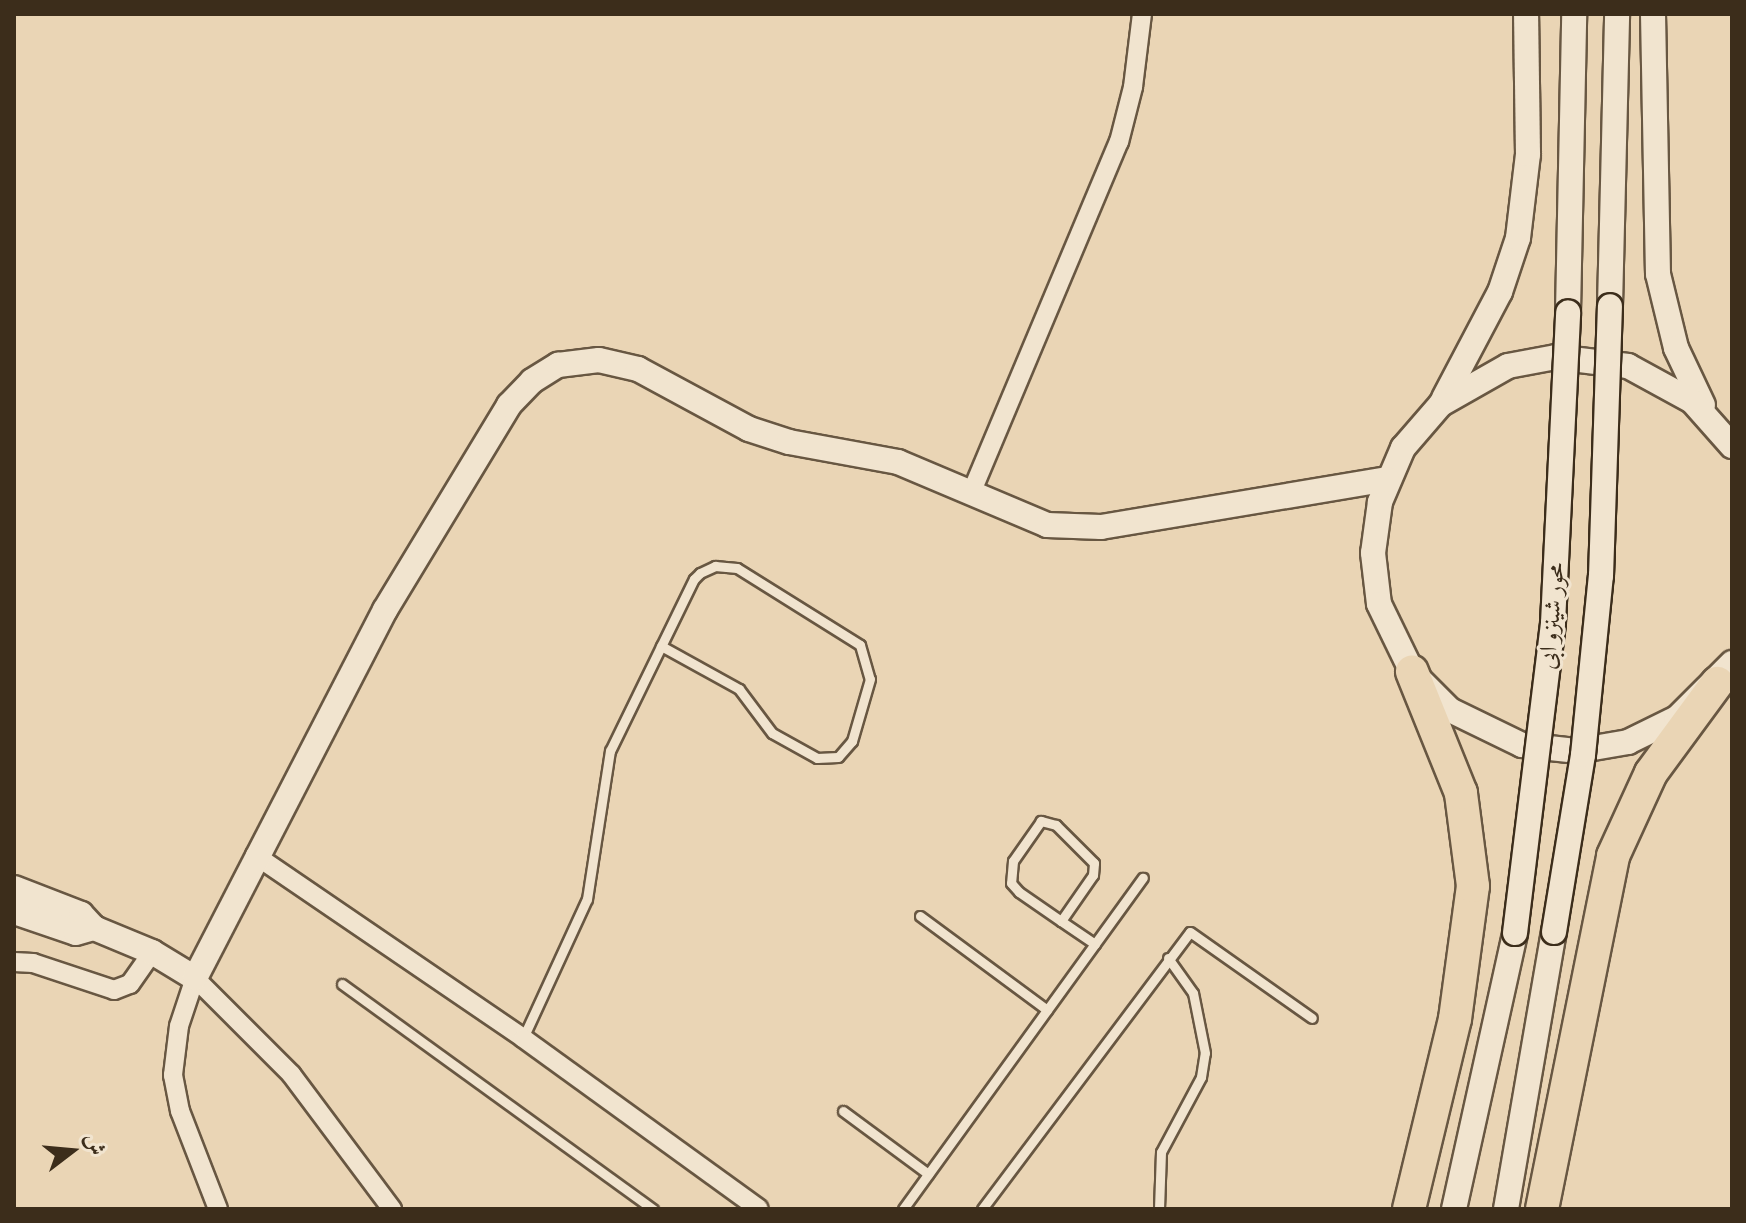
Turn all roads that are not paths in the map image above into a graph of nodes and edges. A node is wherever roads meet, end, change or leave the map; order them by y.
1 (1142, 14) edge
2 (1526, 14) edge
3 (1574, 14) edge
4 (1617, 14) edge
5 (1653, 14) edge
6 (1670, 14) edge
7 (1654, 66) junction
8 (1441, 404) junction
9 (1725, 435) edge
10 (1387, 479) junction
11 (972, 491) junction
12 (661, 646) junction
13 (1412, 672) junction
14 (1725, 673) edge
15 (255, 855) junction
16 (1143, 878) dead end
17 (14, 888) edge
18 (14, 912) edge
19 (920, 916) dead end
20 (1061, 921) junction
21 (94, 928) junction
22 (1095, 944) junction
23 (152, 952) junction
24 (1168, 958) junction
25 (14, 962) edge
26 (195, 978) junction
27 (342, 984) dead end
28 (1047, 1010) junction
29 (1312, 1018) dead end
30 (523, 1038) junction
31 (843, 1111) dead end
32 (928, 1174) junction
33 (218, 1209) edge
34 (392, 1209) edge
35 (653, 1209) edge
36 (759, 1209) edge
37 (903, 1209) edge
38 (982, 1209) edge
39 (1159, 1209) edge
40 (1409, 1209) edge
41 (1454, 1209) edge
42 (1506, 1209) edge
43 (1542, 1209) edge

1 - 11 street
2 - 8 main road
3 - 41 main road, محور شينزو ابى, bridge
4 - 42 main road, محور شينزو ابى, bridge
5 - 7 main road
6 - 7 main road
7 - 9 main road
8 - 9 main road
8 - 10 main road
10 - 11 main road
10 - 13 main road
11 - 15 main road
12 - 12 lane
12 - 30 lane
13 - 14 main road
13 - 40 highway
14 - 43 highway
15 - 26 main road
15 - 30 street
16 - 22 lane
17 - 21 main road
18 - 21 main road
19 - 28 lane
20 - 20 lane
20 - 22 lane
21 - 23 main road
22 - 28 lane
23 - 25 street
23 - 26 main road
24 - 29 lane
24 - 38 lane
24 - 39 lane
26 - 33 street
26 - 34 street
27 - 35 lane
28 - 32 lane
30 - 36 street
31 - 32 lane
32 - 37 lane

